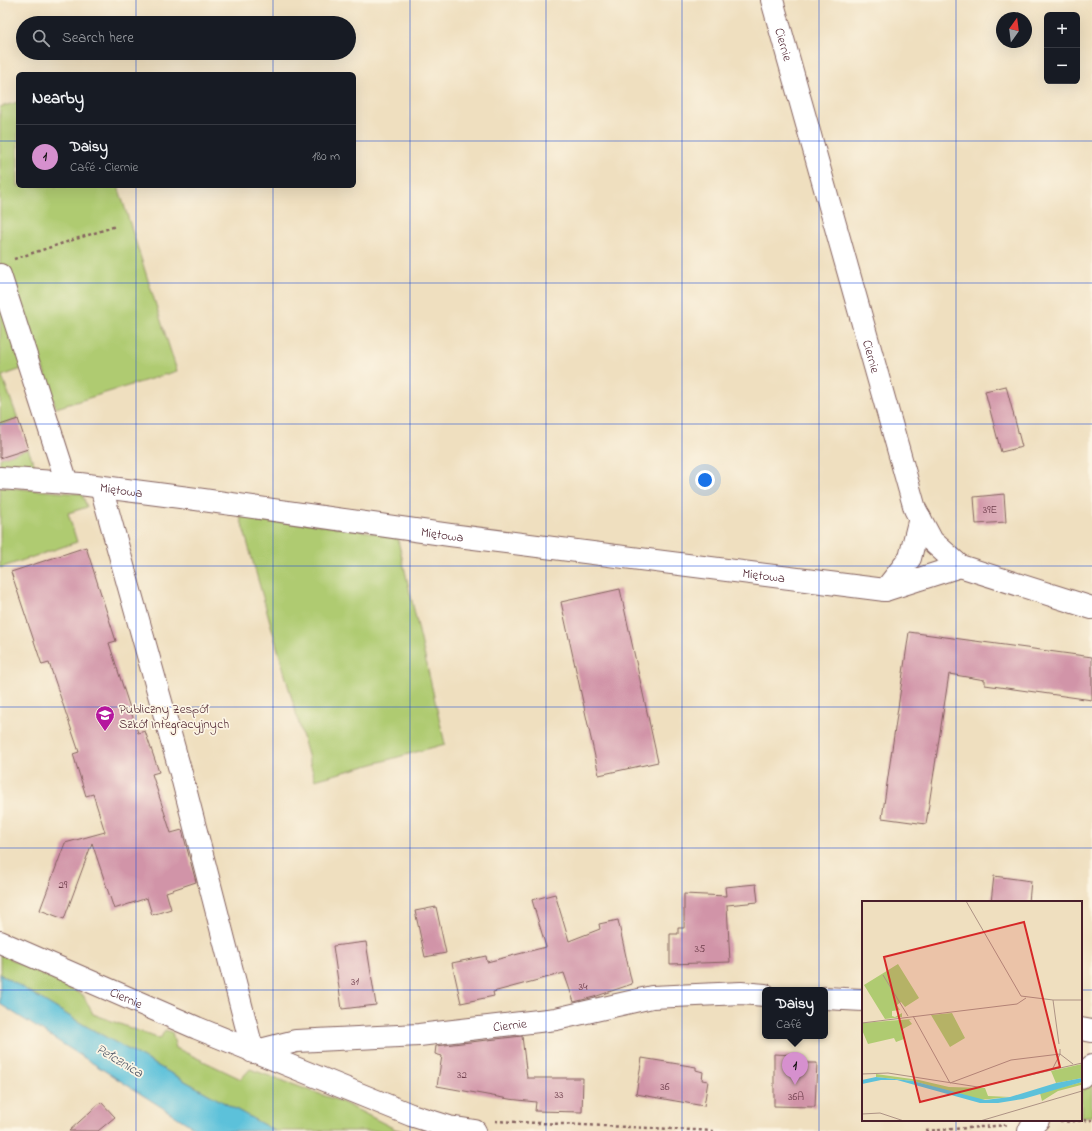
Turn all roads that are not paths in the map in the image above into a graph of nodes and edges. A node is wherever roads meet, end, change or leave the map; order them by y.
1 (772, 0) edge
2 (4, 268) edge
3 (0, 478) edge
4 (67, 483) junction
5 (101, 487) junction
6 (920, 518) junction
7 (960, 566) junction
8 (885, 590) junction
9 (1092, 608) edge
10 (0, 942) edge
11 (762, 994) edge
12 (828, 998) edge
13 (862, 1000) edge
14 (1082, 1029) edge
15 (1092, 1031) edge
16 (253, 1052) junction
17 (1092, 1066) edge
18 (1082, 1076) edge
19 (1037, 1121) edge
20 (482, 1126) edge
21 (1029, 1131) edge

1 - 6 street, Ciernie
2 - 4 street
3 - 4 street, Miętowa
4 - 5 street, Miętowa
5 - 8 street, Miętowa
5 - 16 street
6 - 7 street, Ciernie
6 - 8 street
7 - 8 street, Miętowa
7 - 9 street, Ciernie
10 - 16 street, Ciernie
11 - 16 street, Ciernie
12 - 13 street
14 - 15 street
16 - 20 street, Ciernie
17 - 18 street
19 - 21 street

